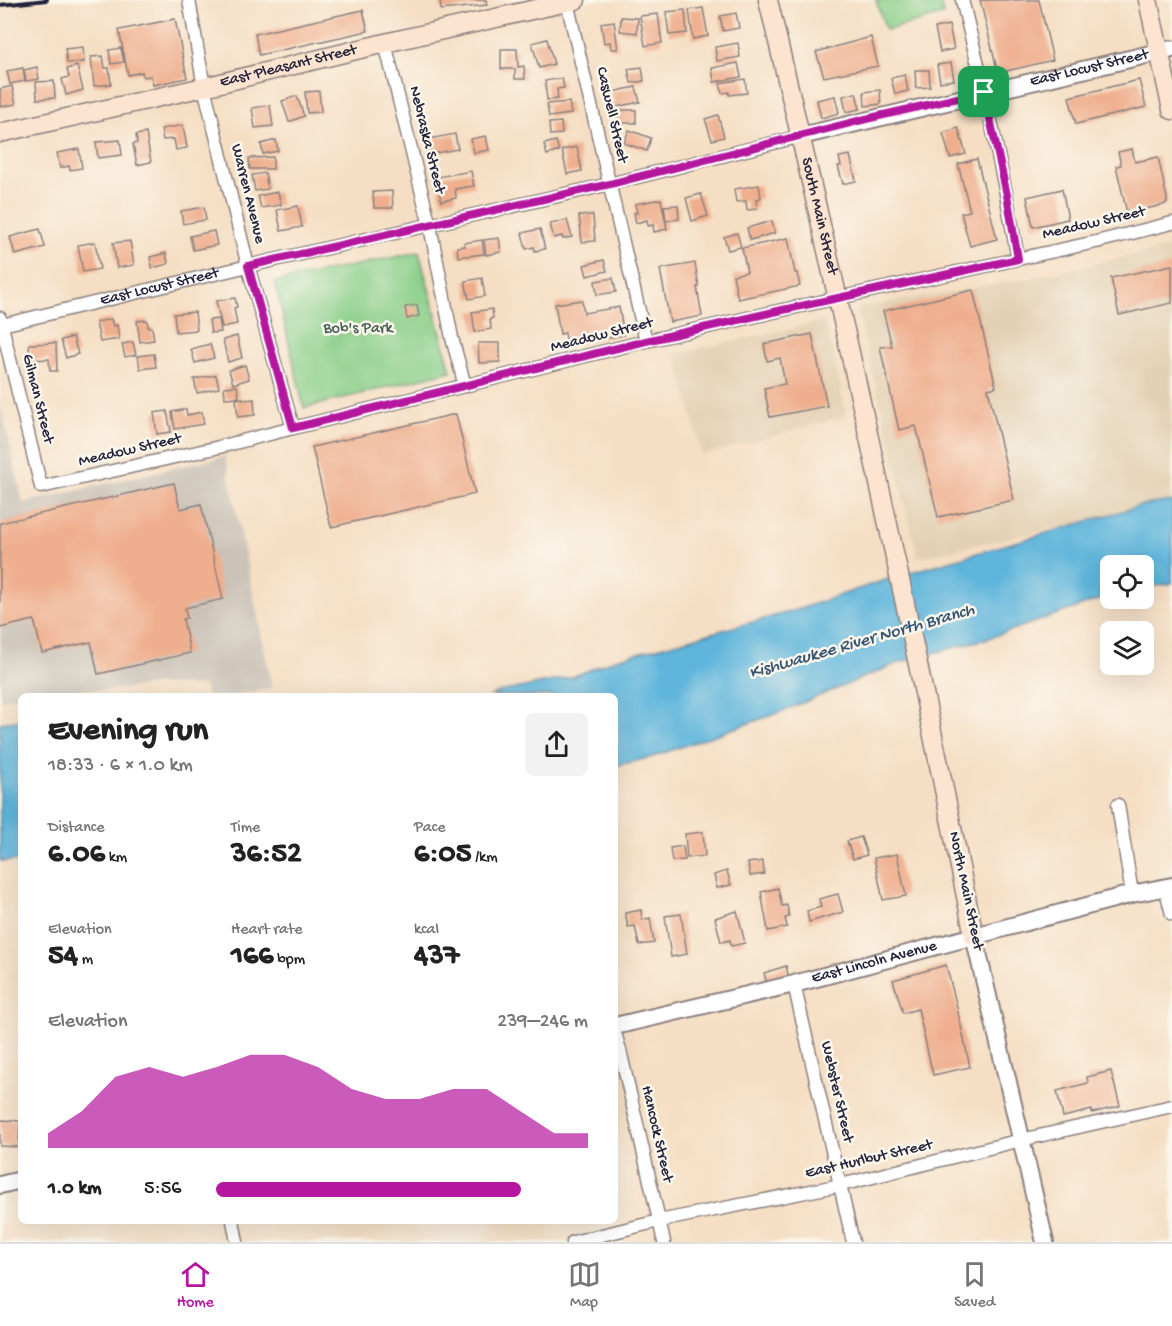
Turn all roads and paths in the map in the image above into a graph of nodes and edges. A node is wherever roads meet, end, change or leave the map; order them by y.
1 (189, 0) edge
2 (768, 0) edge
3 (962, 0) edge
4 (1148, 0) edge
5 (571, 1) edge
6 (385, 43) junction
7 (1166, 50) edge
8 (204, 87) junction
9 (984, 92) junction
10 (1172, 110) edge
11 (0, 132) edge
12 (801, 136) junction
13 (610, 184) junction
14 (1172, 223) edge
15 (430, 226) junction
16 (1018, 259) junction
17 (248, 266) junction
18 (838, 298) junction
19 (1, 322) edge
20 (2, 339) edge
21 (646, 341) junction
22 (465, 386) junction
23 (293, 428) junction
24 (41, 487) joint
25 (892, 539) joint
26 (1118, 805) dead end
27 (1169, 886) edge
28 (1132, 894) junction
29 (1172, 914) edge
30 (974, 936) junction
31 (794, 984) junction
32 (618, 1025) edge
33 (618, 1043) edge
34 (1172, 1106) edge
35 (1021, 1140) junction
36 (18, 1181) edge
37 (0, 1185) edge
38 (841, 1185) junction
39 (659, 1221) junction
40 (233, 1224) edge
41 (237, 1242) edge
42 (573, 1242) edge
43 (664, 1242) edge
44 (853, 1242) edge
45 (1045, 1242) edge

1 - 8 street, Warren Avenue
2 - 12 main road, South Main Street
3 - 9 street
4 - 7 main road
5 - 6 main road, East Pleasant Street
5 - 13 street, Caswell Street
6 - 8 main road, East Pleasant Street
6 - 15 street, Nebraska Street
7 - 9 street, East Locust Street
7 - 10 main road
8 - 11 main road, East Pleasant Street
8 - 17 street, Warren Avenue
9 - 12 street, East Locust Street
9 - 16 street
12 - 13 street, East Locust Street
12 - 18 main road, South Main Street
13 - 15 street, East Locust Street
13 - 21 street, Caswell Street
14 - 16 street, Meadow Street
15 - 17 street, East Locust Street
15 - 22 street, Nebraska Street
16 - 18 street, Meadow Street
17 - 19 street, East Locust Street
17 - 23 street, Warren Avenue
18 - 21 street, Meadow Street
18 - 25 main road, South Main Street
19 - 20 street, Gilman Street
20 - 24 street, Gilman Street
21 - 22 street, Meadow Street
22 - 23 street, Meadow Street
23 - 24 street, Meadow Street
25 - 30 main road, North Main Street
26 - 28 street
27 - 28 street, East Lincoln Avenue
27 - 29 street
28 - 30 street, East Lincoln Avenue
30 - 31 street, East Lincoln Avenue
30 - 35 street, North Main Street
31 - 32 street, East Lincoln Avenue
31 - 38 street, Webster Street
33 - 39 street, Hancock Street
34 - 35 street, East Hurlbut Street
35 - 38 street, East Hurlbut Street
35 - 45 street, North Main Street
36 - 37 street
38 - 39 street, East Hurlbut Street
38 - 44 street, Webster Street
39 - 42 street, East Hurlbut Street
39 - 43 street, Hancock Street
40 - 41 street

